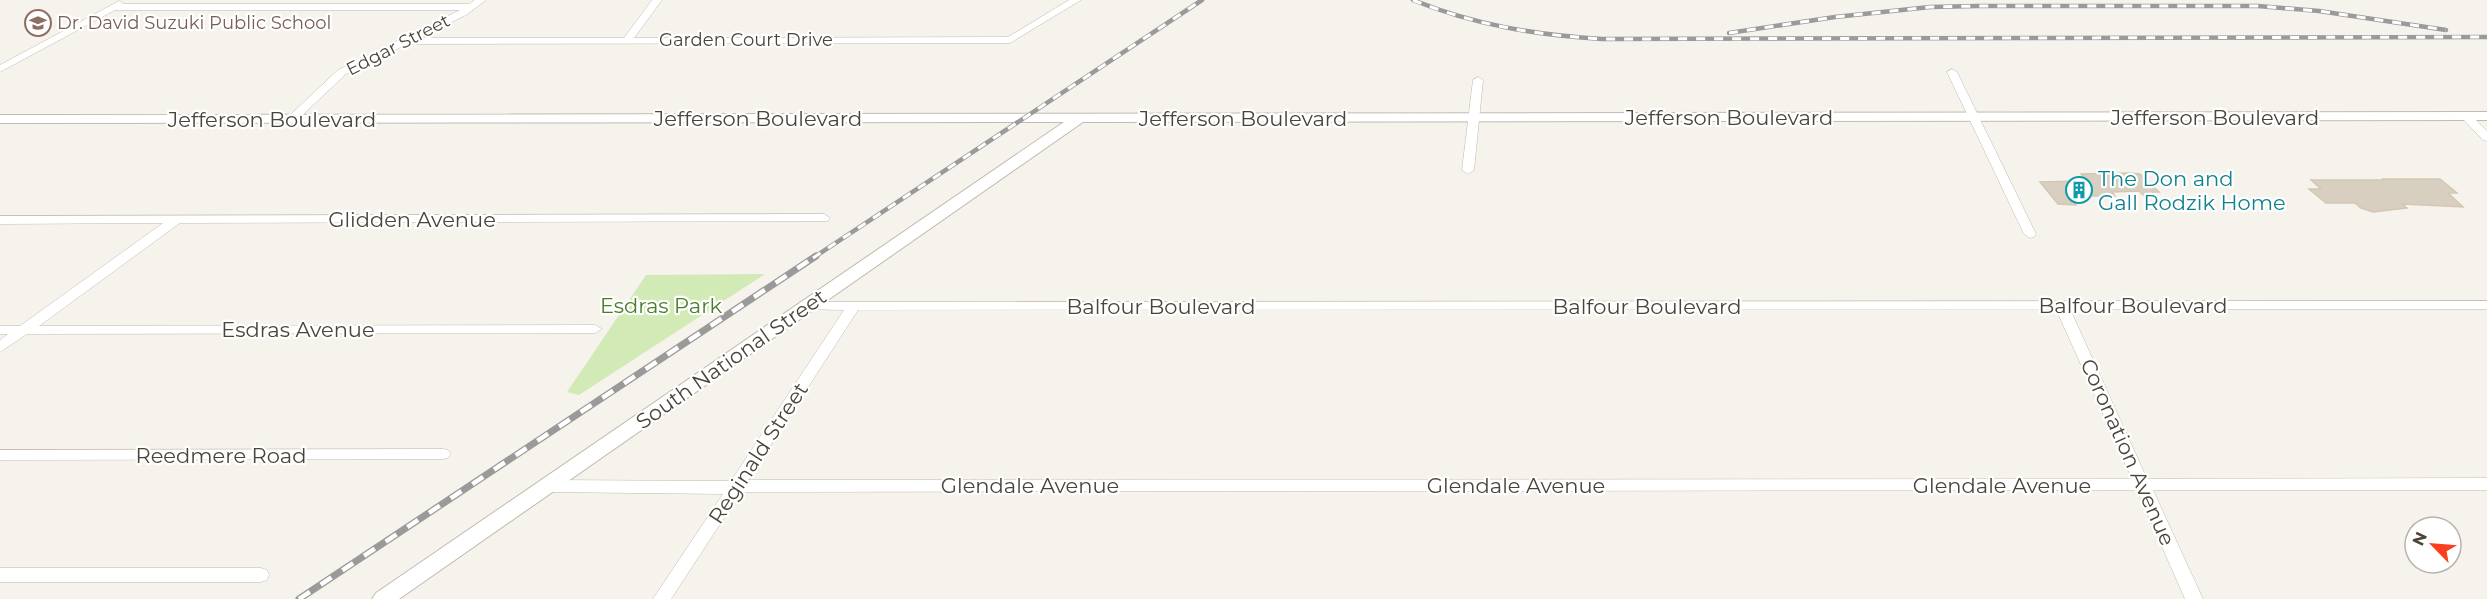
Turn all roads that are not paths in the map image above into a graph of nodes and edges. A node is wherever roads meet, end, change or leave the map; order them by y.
1 (127, 0) edge
2 (481, 0) edge
3 (657, 0) edge
4 (1076, 0) edge
5 (113, 7) junction
6 (472, 7) junction
7 (627, 40) junction
8 (406, 41) junction
9 (0, 69) edge
10 (1952, 72) dead end
11 (1478, 80) dead end
12 (2466, 116) junction
13 (2487, 116) edge
14 (1474, 117) junction
15 (1972, 117) junction
16 (1079, 118) junction
17 (292, 119) junction
18 (0, 120) edge
19 (2487, 138) edge
20 (1468, 170) dead end
21 (824, 218) dead end
22 (0, 220) edge
23 (176, 220) junction
24 (2030, 234) dead end
25 (2061, 305) junction
26 (2487, 305) edge
27 (807, 306) junction
28 (854, 306) junction
29 (595, 328) dead end
30 (0, 330) edge
31 (25, 330) junction
32 (0, 347) edge
33 (443, 454) dead end
34 (0, 455) edge
35 (2487, 484) edge
36 (2142, 485) junction
37 (546, 486) junction
38 (736, 486) junction
39 (0, 575) edge
40 (261, 575) dead end
41 (383, 599) edge
42 (662, 599) edge
43 (2194, 599) edge

1 - 5 street
2 - 6 street, Edgar Street
3 - 7 street
4 - 7 street, Garden Court Drive
5 - 6 street
5 - 9 street
6 - 8 street, Edgar Street
7 - 8 street, Garden Court Drive
8 - 17 street, Edgar Street
10 - 15 street
11 - 14 street
12 - 13 street, Jefferson Boulevard
12 - 15 street, Jefferson Boulevard
12 - 19 street
14 - 15 street, Jefferson Boulevard
14 - 16 street, Jefferson Boulevard
14 - 20 street
15 - 24 street
16 - 17 street, Jefferson Boulevard
16 - 27 street, South National Street
17 - 18 street, Jefferson Boulevard
21 - 23 street, Glidden Avenue
22 - 23 street, Glidden Avenue
23 - 31 street
25 - 26 street, Balfour Boulevard
25 - 28 street, Balfour Boulevard
25 - 36 street, Coronation Avenue
27 - 28 street, Balfour Boulevard
27 - 37 street, South National Street
28 - 38 street, Reginald Street
29 - 31 street, Esdras Avenue
30 - 31 street, Esdras Avenue
31 - 32 street
33 - 34 street, Reedmere Road
35 - 36 street, Glendale Avenue
36 - 38 street, Glendale Avenue
36 - 43 street, Coronation Avenue
37 - 38 street, Glendale Avenue
37 - 41 street, South National Street
38 - 42 street, Reginald Street
39 - 40 street

